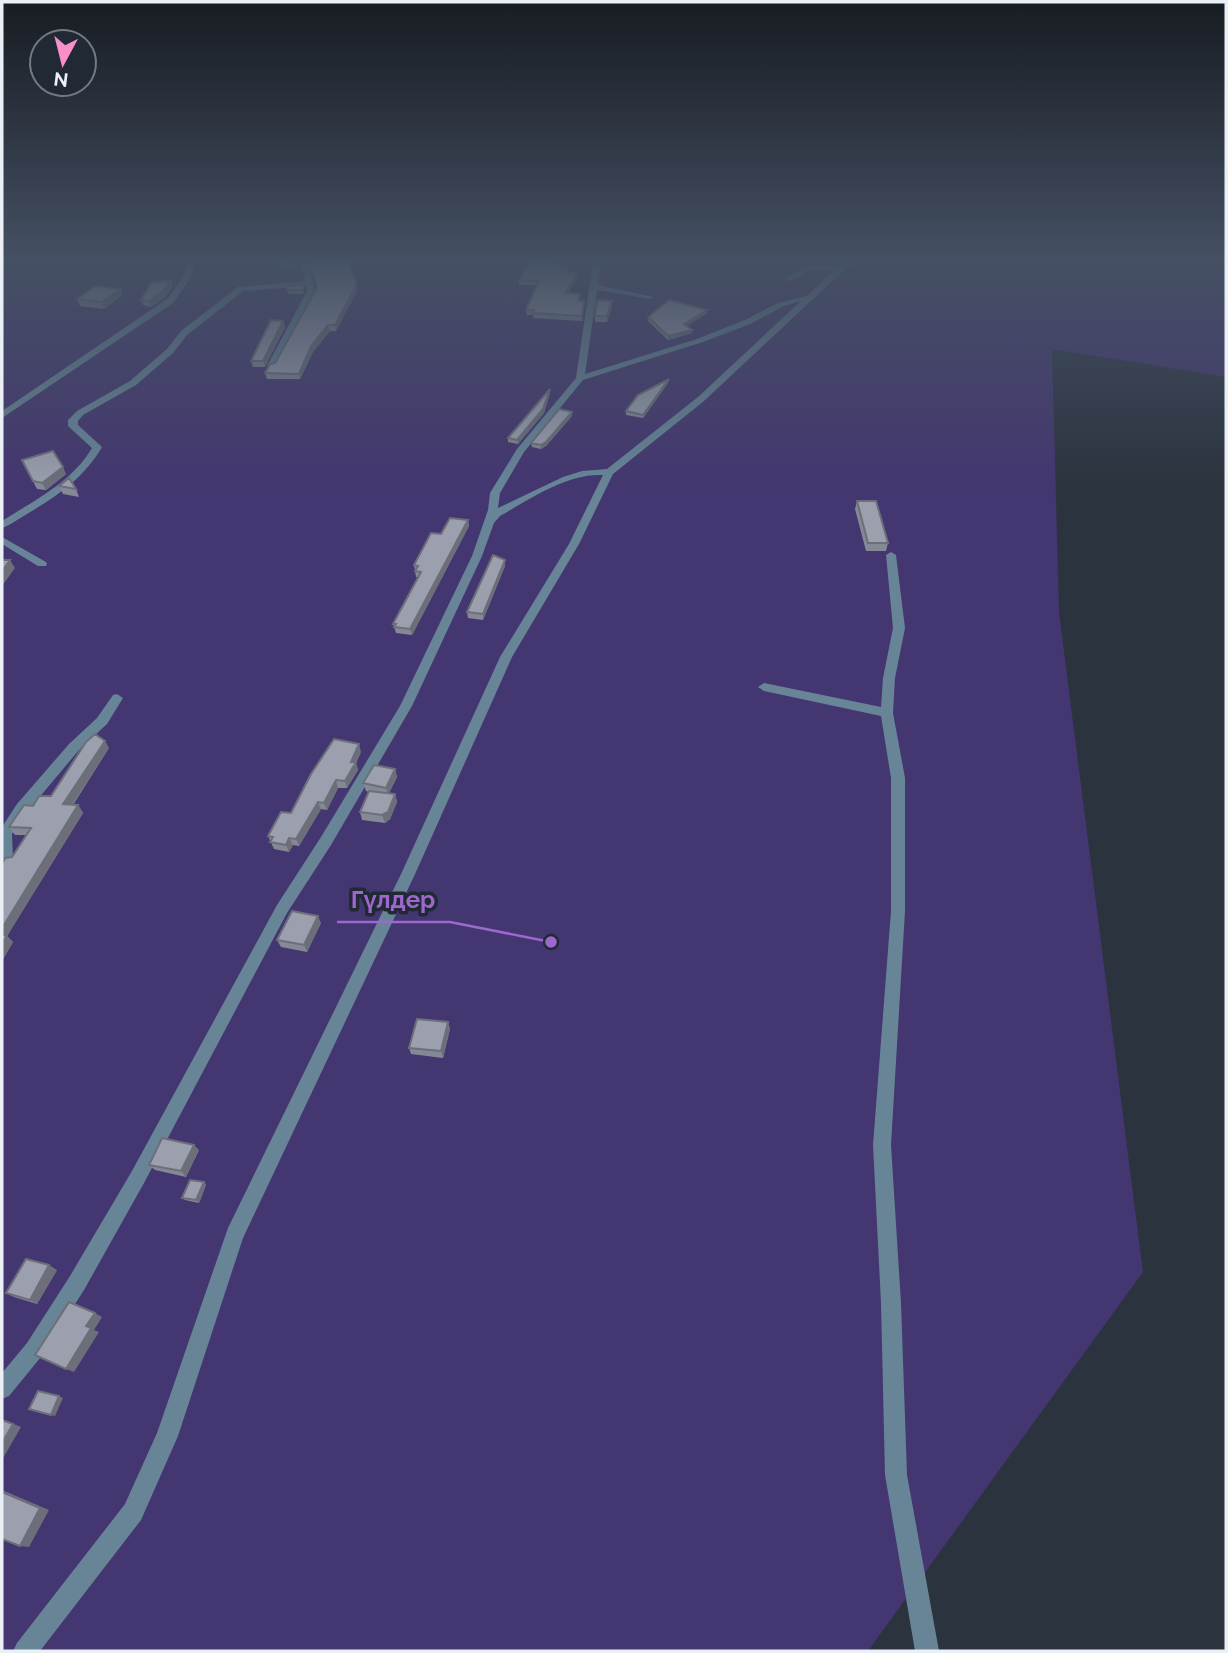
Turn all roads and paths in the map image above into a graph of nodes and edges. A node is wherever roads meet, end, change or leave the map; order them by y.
1 (121, 335) edge
2 (182, 335) edge
3 (287, 335) edge
4 (586, 335) edge
5 (714, 335) edge
6 (769, 335) edge
7 (271, 366) edge
8 (580, 377) junction
9 (2, 415) edge
10 (609, 472) junction
11 (489, 521) junction
12 (2, 525) edge
13 (2, 540) edge
14 (891, 555) dead end
15 (42, 564) dead end
16 (764, 687) dead end
17 (117, 698) dead end
18 (887, 713) junction
19 (7, 857) edge
20 (2, 1389) edge
21 (26, 1651) edge
22 (927, 1651) edge

1 - 9 street
2 - 12 street
3 - 7 street
4 - 8 street
5 - 8 street
6 - 10 street
8 - 11 street
10 - 11 street
10 - 21 street
11 - 20 street
13 - 15 street
14 - 18 street
16 - 18 street
17 - 19 street
18 - 22 street

